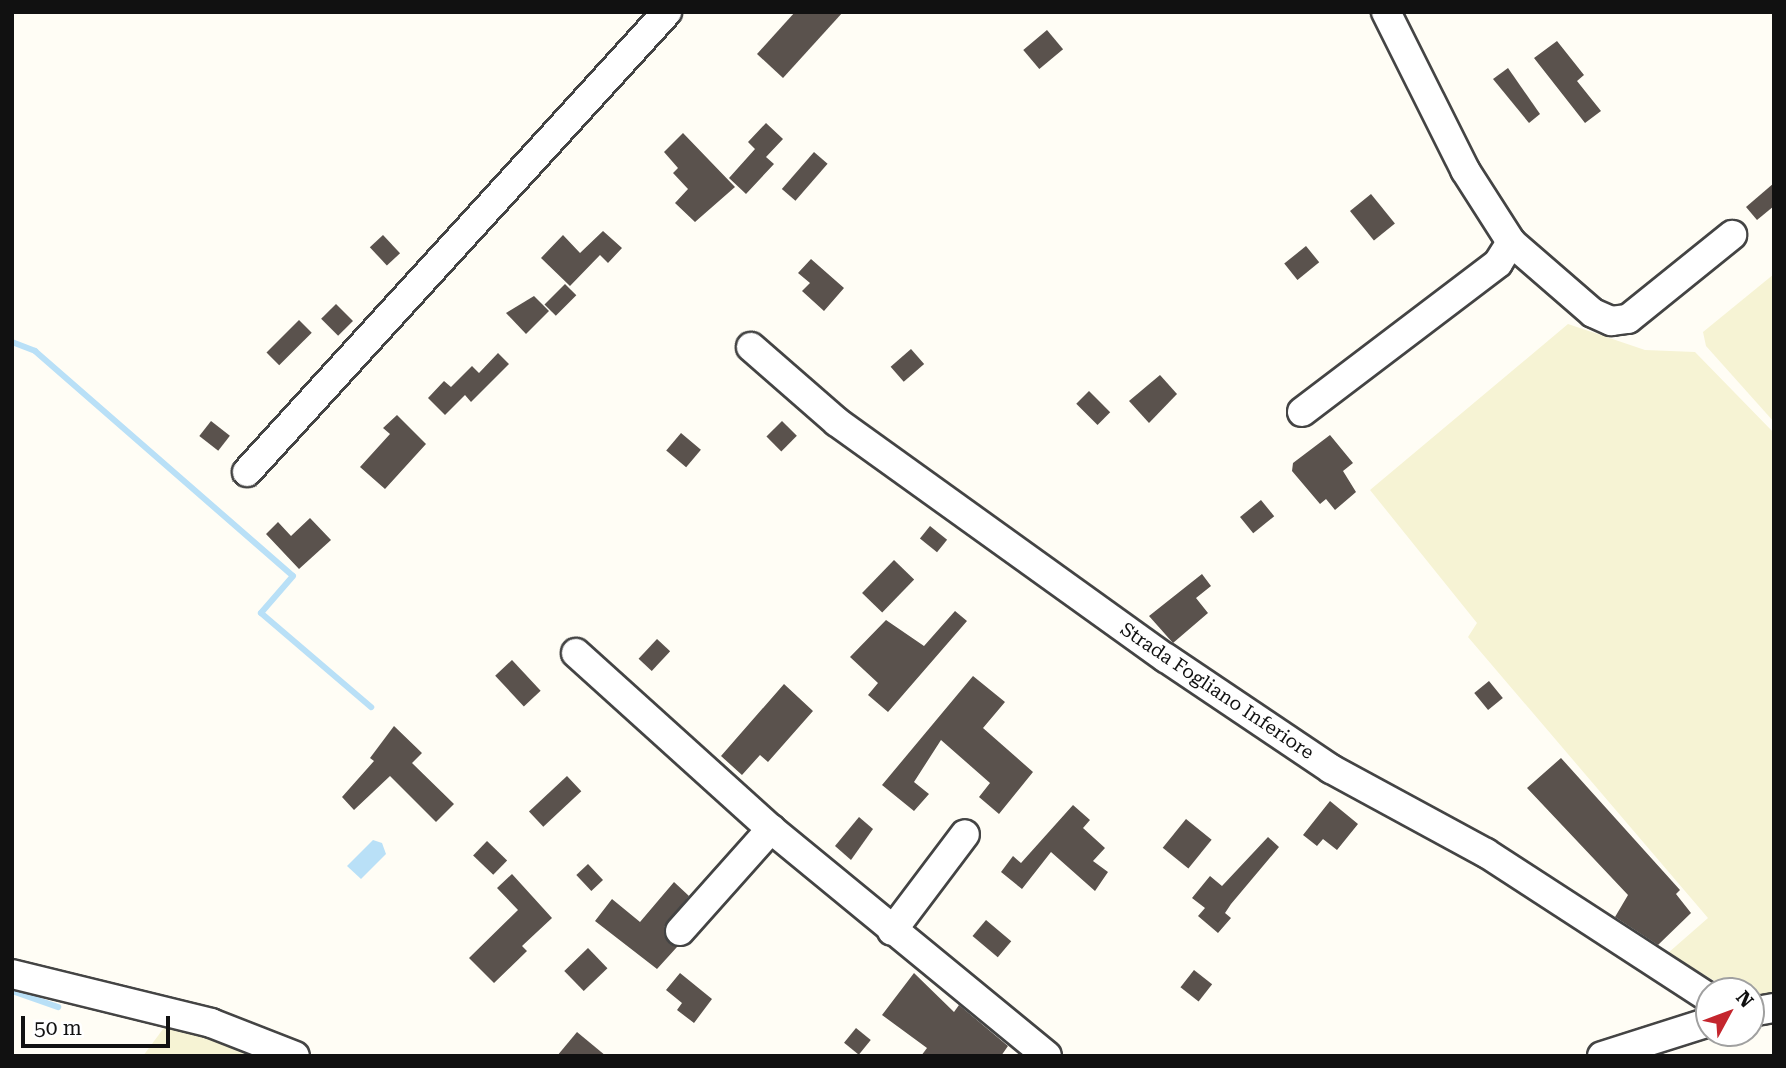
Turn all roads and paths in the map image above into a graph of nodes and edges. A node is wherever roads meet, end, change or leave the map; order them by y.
1 (667, 12) edge
2 (688, 12) edge
3 (1386, 12) edge
4 (627, 76) dead end
5 (1732, 234) dead end
6 (1511, 242) junction
7 (751, 347) dead end
8 (1303, 412) dead end
9 (247, 472) dead end
10 (576, 653) dead end
11 (771, 829) junction
12 (965, 834) dead end
13 (680, 931) dead end
14 (892, 931) junction
15 (12, 974) edge
16 (1695, 989) edge
17 (1695, 1026) edge
18 (295, 1056) edge
19 (1047, 1056) edge
20 (1602, 1056) edge

1 - 9 street
2 - 4 street
3 - 6 street
5 - 6 street
6 - 8 street
7 - 16 street, Strada Fogliano Inferiore
10 - 11 street
11 - 13 street
11 - 14 street
12 - 14 street
14 - 19 street
15 - 18 street
17 - 20 street

